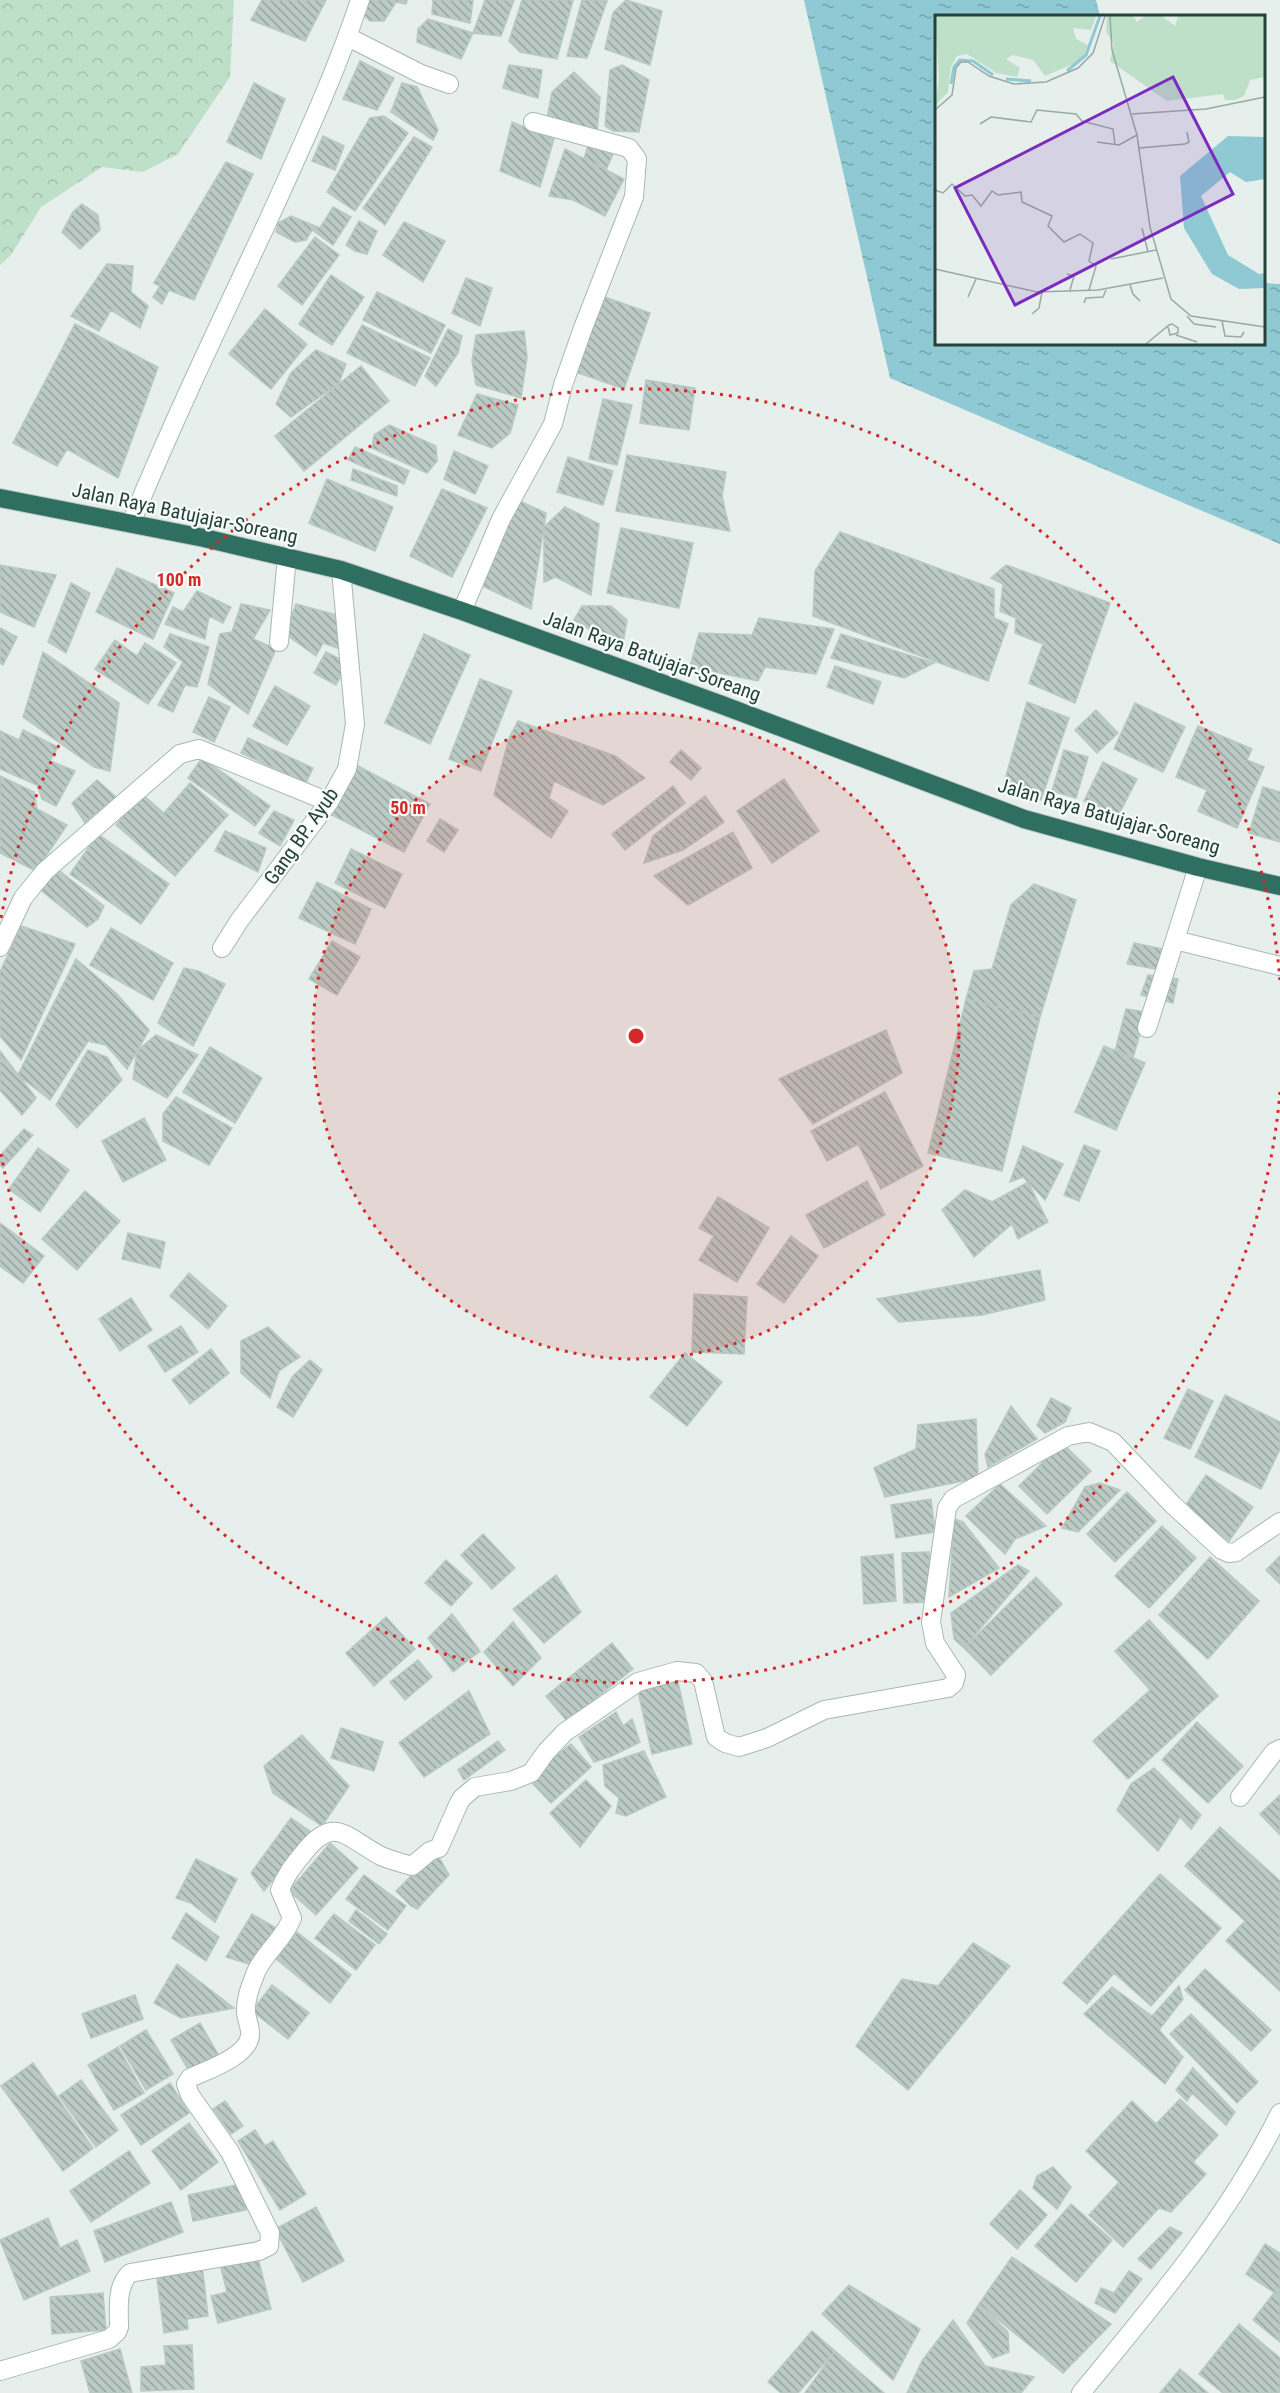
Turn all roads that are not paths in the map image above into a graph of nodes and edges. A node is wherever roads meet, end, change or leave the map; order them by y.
1 (360, 0) edge
2 (348, 37) junction
3 (449, 84) dead end
4 (533, 122) dead end
5 (0, 498) edge
6 (131, 523) junction
7 (287, 557) junction
8 (341, 570) junction
9 (462, 610) junction
10 (279, 642) dead end
11 (329, 802) junction
12 (1198, 867) junction
13 (1280, 886) edge
14 (1175, 940) junction
15 (0, 947) edge
16 (222, 948) dead end
17 (1280, 966) edge
18 (1147, 1028) dead end
19 (1280, 1522) edge
20 (1280, 1749) edge
21 (1240, 1797) dead end
22 (1280, 2113) edge
23 (0, 2371) edge
24 (1081, 2393) edge

1 - 2 street
2 - 3 street
2 - 6 street
4 - 9 street
5 - 6 highway, Jalan Raya Batujajar-Soreang
6 - 7 highway, Jalan Raya Batujajar-Soreang
7 - 8 highway, Jalan Raya Batujajar-Soreang
7 - 10 street
8 - 9 highway, Jalan Raya Batujajar-Soreang
8 - 11 street, Gang BP. Ayub
9 - 12 highway, Jalan Raya Batujajar-Soreang
11 - 15 street
11 - 16 street, Gang BP. Ayub
12 - 13 highway, Jalan Raya Batujajar-Soreang
12 - 14 street
14 - 17 street
14 - 18 street
19 - 23 street
20 - 21 street
22 - 24 street

